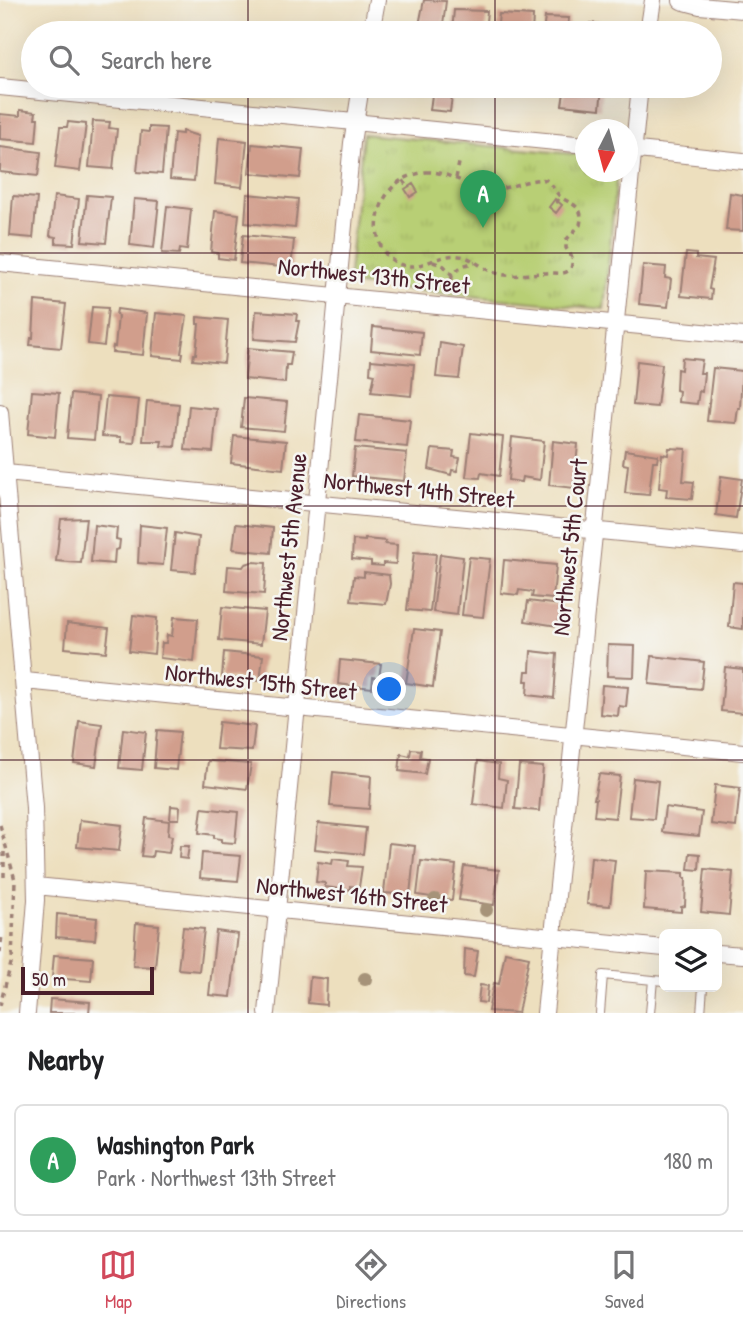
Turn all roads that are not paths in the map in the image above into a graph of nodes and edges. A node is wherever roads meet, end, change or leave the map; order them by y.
1 (377, 0) edge
2 (653, 0) edge
3 (681, 1) edge
4 (743, 10) edge
5 (373, 21) edge
6 (650, 21) edge
7 (0, 87) edge
8 (21, 89) edge
9 (108, 98) edge
10 (359, 98) edge
11 (638, 98) edge
12 (635, 119) edge
13 (355, 123) junction
14 (575, 144) edge
15 (638, 150) edge
16 (743, 161) edge
17 (627, 182) edge
18 (0, 263) edge
19 (337, 296) junction
20 (615, 324) junction
21 (743, 336) edge
22 (0, 412) edge
23 (6, 473) junction
24 (316, 502) junction
25 (594, 531) junction
26 (743, 545) edge
27 (24, 681) junction
28 (296, 708) junction
29 (573, 736) junction
30 (743, 752) edge
31 (36, 886) junction
32 (276, 910) junction
33 (553, 937) junction
34 (659, 948) edge
35 (722, 954) edge
36 (743, 956) edge
37 (653, 980) junction
38 (659, 981) edge
39 (703, 992) edge
40 (27, 1013) edge
41 (267, 1013) edge
42 (545, 1013) edge
43 (600, 1013) edge
44 (650, 1013) edge
45 (701, 1013) edge

1 - 5 street
2 - 6 street
3 - 4 street
7 - 8 street
9 - 13 street
10 - 13 street, Northwest 5th Avenue
11 - 12 street, Northwest 5th Court
13 - 14 street
13 - 19 street, Northwest 5th Avenue
15 - 16 street
17 - 20 street, Northwest 5th Court
18 - 19 street, Northwest 13th Street
19 - 20 street, Northwest 13th Street
19 - 24 street, Northwest 5th Avenue
20 - 21 street, Northwest 13th Street
20 - 25 street, Northwest 5th Court
22 - 23 street
23 - 24 street, Northwest 14th Street
23 - 27 street
24 - 25 street, Northwest 14th Street
24 - 28 street, Northwest 5th Avenue
25 - 26 street, Northwest 14th Street
25 - 29 street, Northwest 5th Court
27 - 28 street, Northwest 15th Street
27 - 31 street
28 - 29 street, Northwest 15th Street
28 - 32 street, Northwest 5th Avenue
29 - 30 street, Northwest 15th Street
29 - 33 street, Northwest 5th Court
31 - 32 street, Northwest 16th Street
31 - 40 street
32 - 33 street, Northwest 16th Street
32 - 41 street, Northwest 5th Avenue
33 - 34 street, Northwest 16th Street
33 - 42 street, Northwest 5th Court
35 - 36 street
37 - 38 lane
37 - 43 lane
37 - 44 lane
39 - 45 lane

